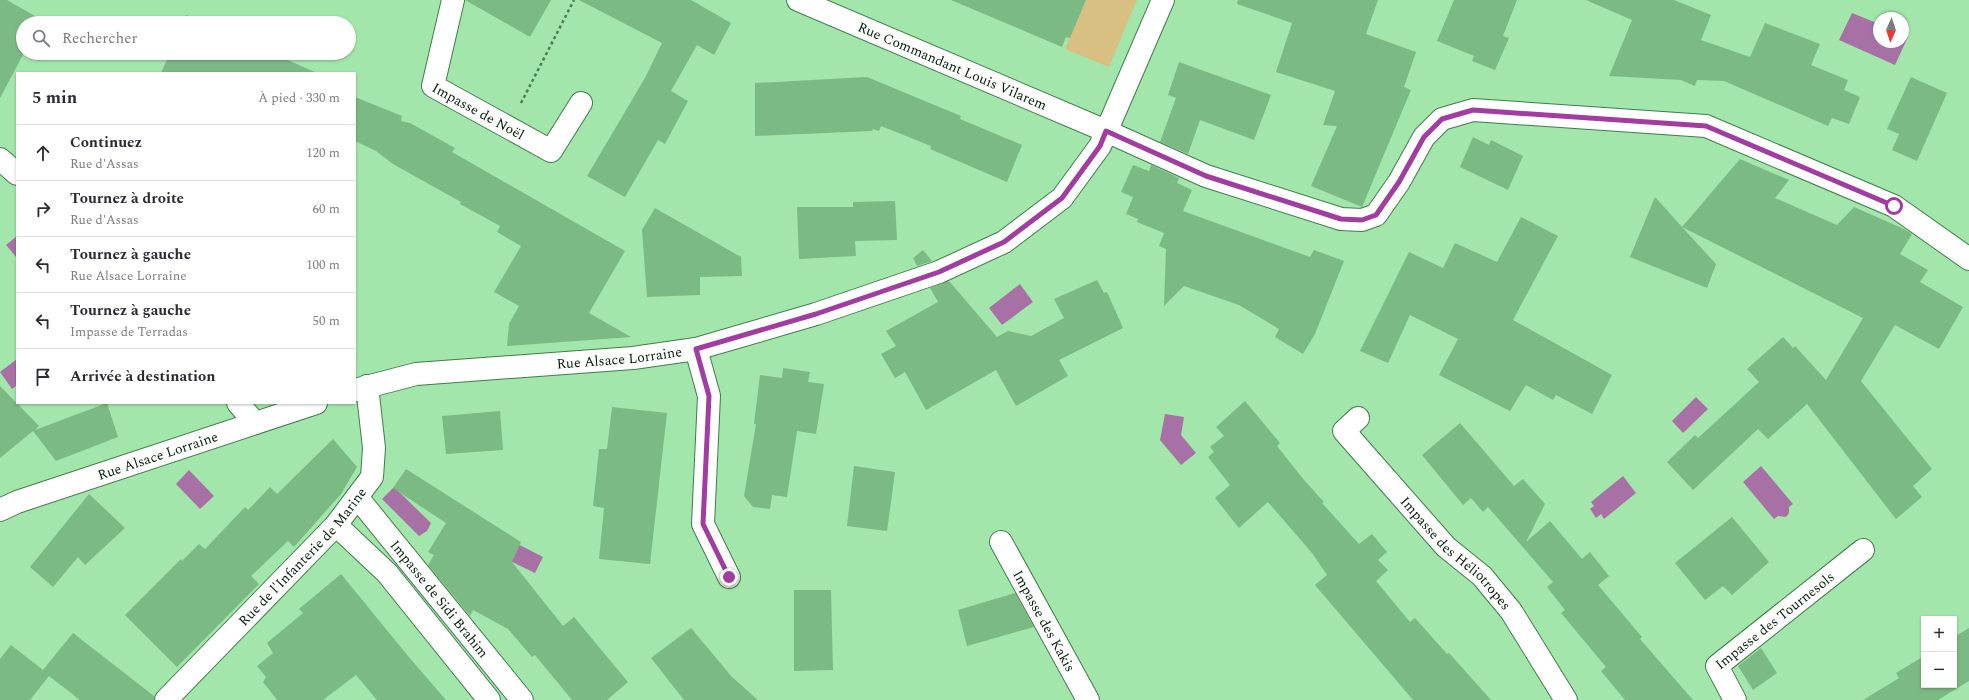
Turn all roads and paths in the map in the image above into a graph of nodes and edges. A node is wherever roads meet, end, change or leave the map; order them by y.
1 (453, 0) edge
2 (574, 0) edge
3 (798, 0) edge
4 (1162, 0) edge
5 (581, 103) dead end
6 (508, 128) junction
7 (1106, 131) junction
8 (0, 159) edge
9 (16, 173) edge
10 (1969, 259) edge
11 (696, 349) junction
12 (361, 388) edge
13 (239, 404) edge
14 (313, 404) edge
15 (1358, 418) dead end
16 (255, 422) junction
17 (357, 497) junction
18 (0, 510) edge
19 (336, 525) junction
20 (1001, 542) dead end
21 (1863, 550) dead end
22 (729, 577) dead end
23 (166, 700) edge
24 (489, 700) edge
25 (522, 700) edge
26 (1088, 700) edge
27 (1566, 700) edge
28 (1736, 700) edge

1 - 6 street, Impasse de Noël
2 - 6 path
3 - 7 street, Rue Commandant Louis Vilarem
4 - 7 street, Rue Alsace Lorraine
5 - 6 street, Impasse de Noël
7 - 10 street, Rue Commandant Louis Vilarem
7 - 11 street, Rue Alsace Lorraine
8 - 9 street
11 - 12 street, Rue Alsace Lorraine
11 - 22 street
12 - 17 street, Rue de l'Infanterie de Marine
13 - 16 street
14 - 16 street, Rue Alsace Lorraine
15 - 27 street, Impasse des Héliotropes
16 - 18 street, Rue Alsace Lorraine
17 - 19 street, Rue de l'Infanterie de Marine
17 - 25 street, Impasse de Sidi Brahim
19 - 23 street, Rue de l'Infanterie de Marine
19 - 24 street
20 - 26 street, Impasse des Kakis
21 - 28 street, Impasse des Tournesols

